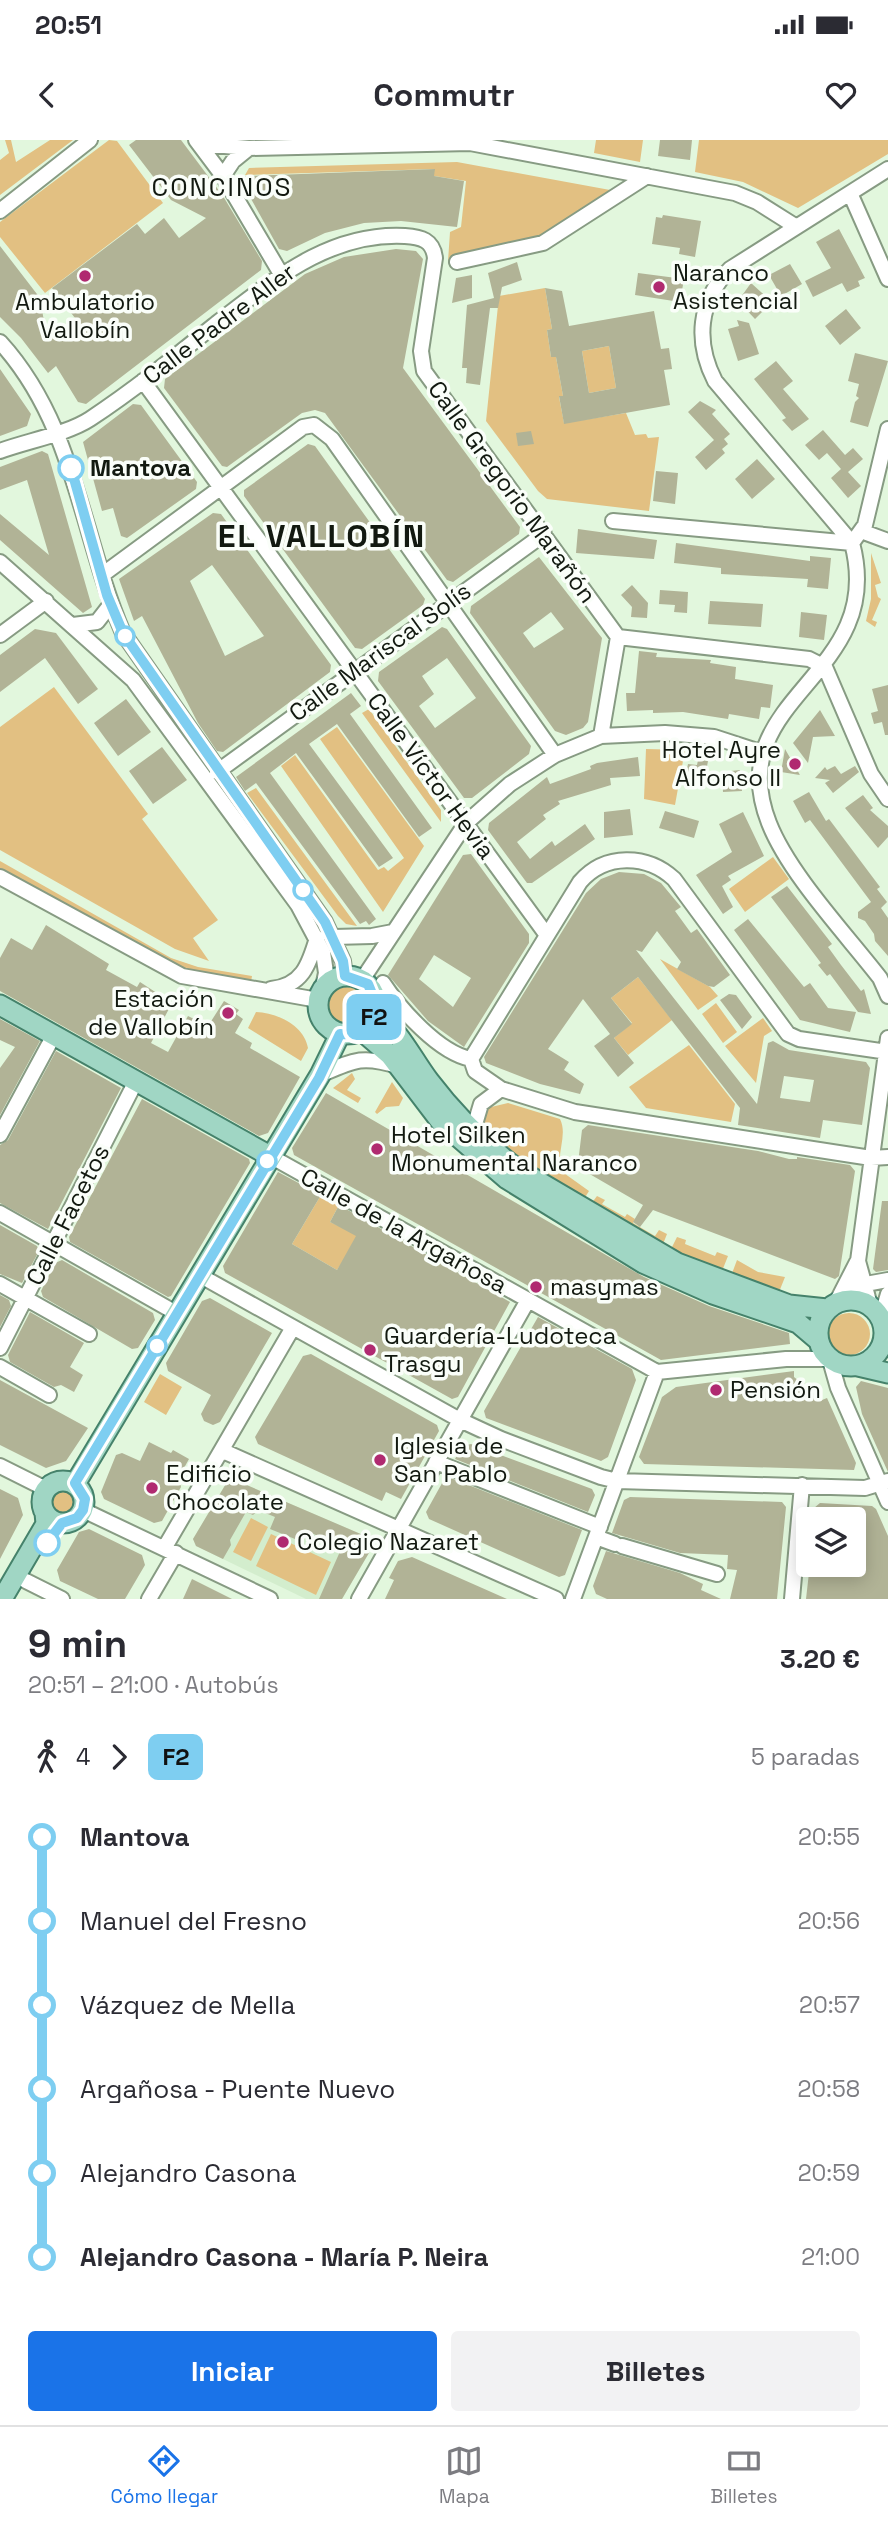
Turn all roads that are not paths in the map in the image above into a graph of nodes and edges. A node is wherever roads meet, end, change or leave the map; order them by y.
1 (90, 140) edge
2 (198, 141) edge
3 (249, 148) junction
4 (888, 169) edge
5 (223, 176) junction
6 (647, 176) junction
7 (850, 193) junction
8 (0, 211) edge
9 (795, 226) junction
10 (430, 243) joint
11 (457, 262) dead end
12 (281, 274) junction
13 (888, 279) edge
14 (0, 342) edge
15 (143, 381) junction
16 (888, 429) edge
17 (58, 432) junction
18 (0, 451) edge
19 (220, 488) junction
20 (613, 521) dead end
21 (862, 531) junction
22 (544, 534) junction
23 (888, 541) edge
24 (852, 543) junction
25 (0, 562) edge
26 (102, 575) junction
27 (46, 601) junction
28 (449, 603) junction
29 (111, 604) junction
30 (73, 625) junction
31 (0, 635) edge
32 (618, 637) junction
33 (825, 667) junction
34 (354, 671) junction
35 (601, 736) junction
36 (763, 753) junction
37 (555, 755) junction
38 (217, 772) junction
39 (888, 799) edge
40 (466, 823) junction
41 (0, 877) edge
42 (393, 932) junction
43 (546, 934) junction
44 (334, 937) junction
45 (317, 938) junction
46 (354, 978) junction
47 (383, 983) dead end
48 (256, 990) junction
49 (321, 994) junction
50 (888, 996) edge
51 (0, 1005) edge
52 (375, 1013) junction
53 (362, 1030) junction
54 (340, 1034) junction
55 (54, 1035) junction
56 (887, 1048) edge
57 (471, 1059) junction
58 (398, 1066) junction
59 (320, 1075) junction
60 (136, 1081) junction
61 (502, 1089) junction
62 (472, 1131) junction
63 (0, 1135) edge
64 (270, 1156) junction
65 (888, 1157) edge
66 (871, 1158) junction
67 (0, 1213) edge
68 (54, 1243) junction
69 (199, 1275) junction
70 (888, 1280) edge
71 (0, 1284) edge
72 (888, 1294) edge
73 (843, 1296) junction
74 (26, 1298) junction
75 (528, 1300) junction
76 (176, 1313) junction
77 (881, 1322) edge
78 (292, 1329) junction
79 (89, 1334) dead end
80 (818, 1340) junction
81 (0, 1349) edge
82 (830, 1359) junction
83 (858, 1366) junction
84 (0, 1367) edge
85 (657, 1372) junction
86 (888, 1373) edge
87 (49, 1395) dead end
88 (460, 1420) junction
89 (223, 1451) junction
90 (436, 1462) junction
91 (0, 1466) edge
92 (617, 1481) junction
93 (884, 1482) edge
94 (75, 1483) junction
95 (802, 1485) junction
96 (46, 1489) junction
97 (888, 1502) edge
98 (83, 1510) junction
99 (54, 1518) junction
100 (398, 1529) junction
101 (598, 1532) junction
102 (170, 1550) junction
103 (717, 1574) dead end
104 (26, 1581) junction
105 (524, 1585) junction
106 (2, 1599) edge
107 (15, 1599) edge
108 (62, 1599) edge
109 (149, 1599) edge
110 (270, 1599) edge
111 (359, 1599) edge
112 (516, 1599) edge
113 (556, 1599) edge
114 (573, 1599) edge
115 (792, 1599) edge

1 - 8 street
2 - 3 street
2 - 5 street
3 - 5 street
3 - 6 street
4 - 7 street
5 - 12 street
6 - 9 street
6 - 11 street
7 - 9 street
7 - 13 street
9 - 24 street
10 - 12 street, Calle Padre Aller
10 - 22 street, Calle Gregorio Marañón
12 - 15 street, Calle Padre Aller
14 - 17 street
15 - 17 street, Calle Padre Aller
15 - 19 street, Calle Víctor Hevia
16 - 21 street
17 - 18 street, Calle Padre Aller
17 - 26 street
19 - 26 street
19 - 28 street
19 - 34 street, Calle Víctor Hevia
20 - 24 street
21 - 23 street
21 - 24 street
22 - 28 street, Calle Mariscal Solís
22 - 32 street, Calle Gregorio Marañón
24 - 33 street
25 - 27 street
26 - 29 street
27 - 30 street
27 - 31 street
28 - 34 street, Calle Mariscal Solís
28 - 37 street
29 - 30 street
29 - 38 street
30 - 45 street
32 - 33 street
32 - 35 street
33 - 36 street
33 - 39 street
34 - 38 street, Calle Mariscal Solís
34 - 40 street, Calle Víctor Hevia
35 - 36 street
35 - 37 street
36 - 50 street
37 - 40 street
38 - 44 street
40 - 42 street
40 - 43 street, Calle Víctor Hevia
41 - 48 street
42 - 44 street
42 - 46 street
43 - 56 street
43 - 57 street
44 - 46 street
45 - 48 street
45 - 49 street
46 - 49 main road
46 - 52 main road
47 - 57 street
48 - 49 street
49 - 54 main road
51 - 55 main road, Calle de la Argañosa
52 - 53 main road
52 - 62 main road
53 - 54 main road
53 - 58 main road
54 - 59 main road
55 - 60 main road, Calle de la Argañosa
55 - 63 street
56 - 66 street
57 - 61 street
58 - 59 street
58 - 80 main road
59 - 64 main road
60 - 64 main road, Calle de la Argañosa
60 - 68 street, Calle Facetos
61 - 62 street
61 - 66 street
62 - 73 main road
64 - 69 main road
64 - 75 street, Calle de la Argañosa
65 - 66 street
66 - 73 street
67 - 68 street
68 - 74 street, Calle Facetos
68 - 76 street
69 - 76 main road
69 - 78 street
70 - 73 street
71 - 74 street
72 - 77 street
73 - 77 street
73 - 77 main road
73 - 80 main road
74 - 79 street
74 - 81 street, Calle Facetos
75 - 85 street, Calle de la Argañosa
75 - 88 street
76 - 94 main road
77 - 83 main road
78 - 88 street
78 - 89 street
80 - 82 main road
82 - 83 main road
82 - 85 street
82 - 93 street
83 - 86 main road
84 - 87 street
85 - 92 street
88 - 90 street
88 - 92 street
89 - 100 street
89 - 102 street
90 - 100 street
90 - 101 street
91 - 96 street
92 - 95 street
92 - 101 street
93 - 95 street
93 - 97 street
94 - 96 main road
94 - 98 main road
95 - 115 street
96 - 99 main road
98 - 99 main road
98 - 102 street
99 - 104 main road
99 - 106 main road
100 - 105 street
100 - 111 street
101 - 103 street
101 - 114 street
102 - 109 street
102 - 110 street
104 - 107 main road
104 - 108 street
105 - 112 street
105 - 113 street

